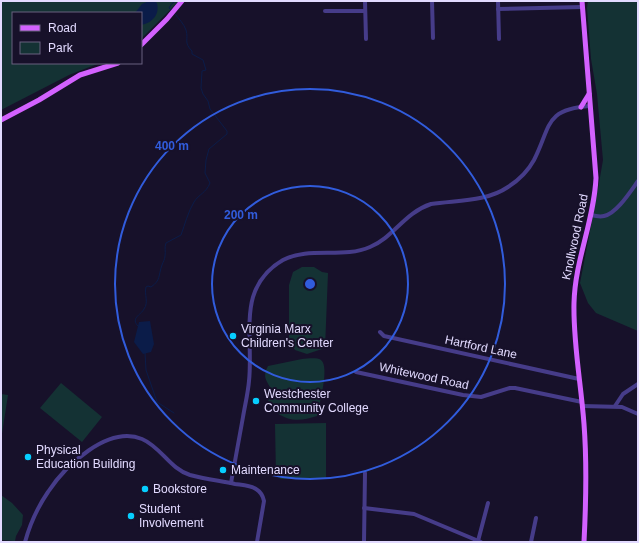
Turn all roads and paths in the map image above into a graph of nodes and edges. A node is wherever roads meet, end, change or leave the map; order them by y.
1 (182, 1) edge
2 (365, 1) edge
3 (432, 1) edge
4 (498, 1) edge
5 (582, 1) edge
6 (582, 7) junction
7 (498, 9) junction
8 (325, 10) dead end
9 (366, 11) junction
10 (433, 38) dead end
11 (366, 39) dead end
12 (499, 39) dead end
13 (142, 43) edge
14 (115, 64) edge
15 (589, 93) junction
16 (590, 106) junction
17 (581, 107) junction
18 (1, 120) edge
19 (638, 181) edge
20 (591, 215) junction
21 (380, 332) dead end
22 (356, 372) dead end
23 (579, 379) junction
24 (638, 384) edge
25 (582, 404) junction
26 (615, 406) junction
27 (638, 414) edge
28 (365, 473) dead end
29 (231, 483) junction
30 (488, 503) dead end
31 (364, 508) junction
32 (536, 518) dead end
33 (480, 541) edge
34 (25, 542) edge
35 (257, 542) edge
36 (364, 542) edge
37 (531, 542) edge
38 (584, 542) edge

1 - 13 main road
2 - 9 street
3 - 10 street
4 - 7 street
5 - 6 main road, Knollwood Road
6 - 7 street
6 - 15 main road, Knollwood Road
7 - 12 street
8 - 9 street
9 - 11 street
14 - 18 main road
15 - 16 main road, Knollwood Road
15 - 17 main road
16 - 17 street
16 - 20 main road, Knollwood Road
17 - 29 street
19 - 20 street
20 - 23 main road, Knollwood Road
21 - 23 street, Hartford Lane
22 - 25 street, Whitewood Road
23 - 25 main road, Knollwood Road
24 - 26 street
25 - 26 street
25 - 38 main road, Knollwood Road
26 - 27 street
28 - 31 street
29 - 34 street
29 - 35 street
30 - 33 street
31 - 33 street
31 - 36 street
32 - 37 street

